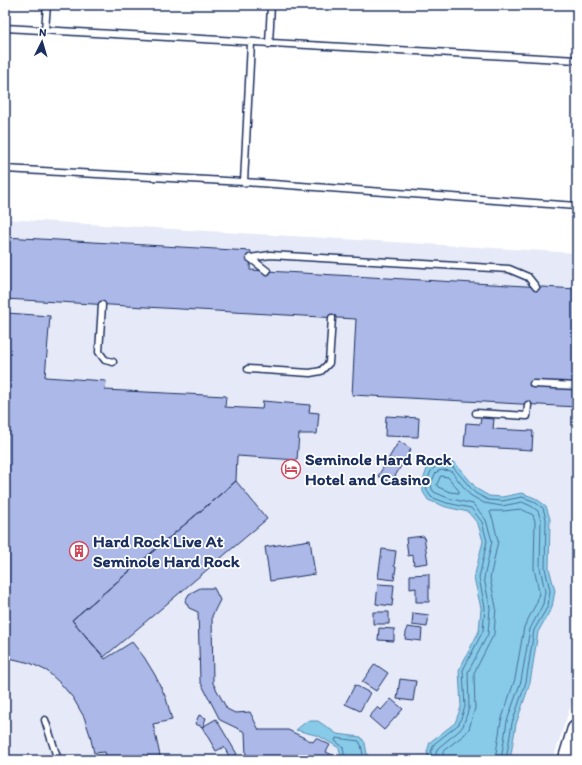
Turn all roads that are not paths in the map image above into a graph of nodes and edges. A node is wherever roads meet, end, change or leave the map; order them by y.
1 (47, 5) edge
2 (271, 5) edge
3 (5, 28) edge
4 (45, 30) junction
5 (251, 43) junction
6 (269, 44) junction
7 (577, 60) edge
8 (5, 169) edge
9 (244, 182) junction
10 (577, 206) edge
11 (267, 271) dead end
12 (536, 287) dead end
13 (102, 305) dead end
14 (332, 318) dead end
15 (112, 362) dead end
16 (248, 369) dead end
17 (533, 384) dead end
18 (577, 386) edge
19 (528, 405) dead end
20 (476, 413) dead end
21 (45, 720) dead end
22 (577, 730) edge
23 (58, 760) edge
24 (568, 760) edge

1 - 4 lane
2 - 6 lane
3 - 4 lane
4 - 5 lane
5 - 6 lane
5 - 9 lane
6 - 7 lane
8 - 9 lane
9 - 10 lane
11 - 12 lane
13 - 15 lane
14 - 16 lane
17 - 18 lane
19 - 20 lane
21 - 23 lane
22 - 24 main road

